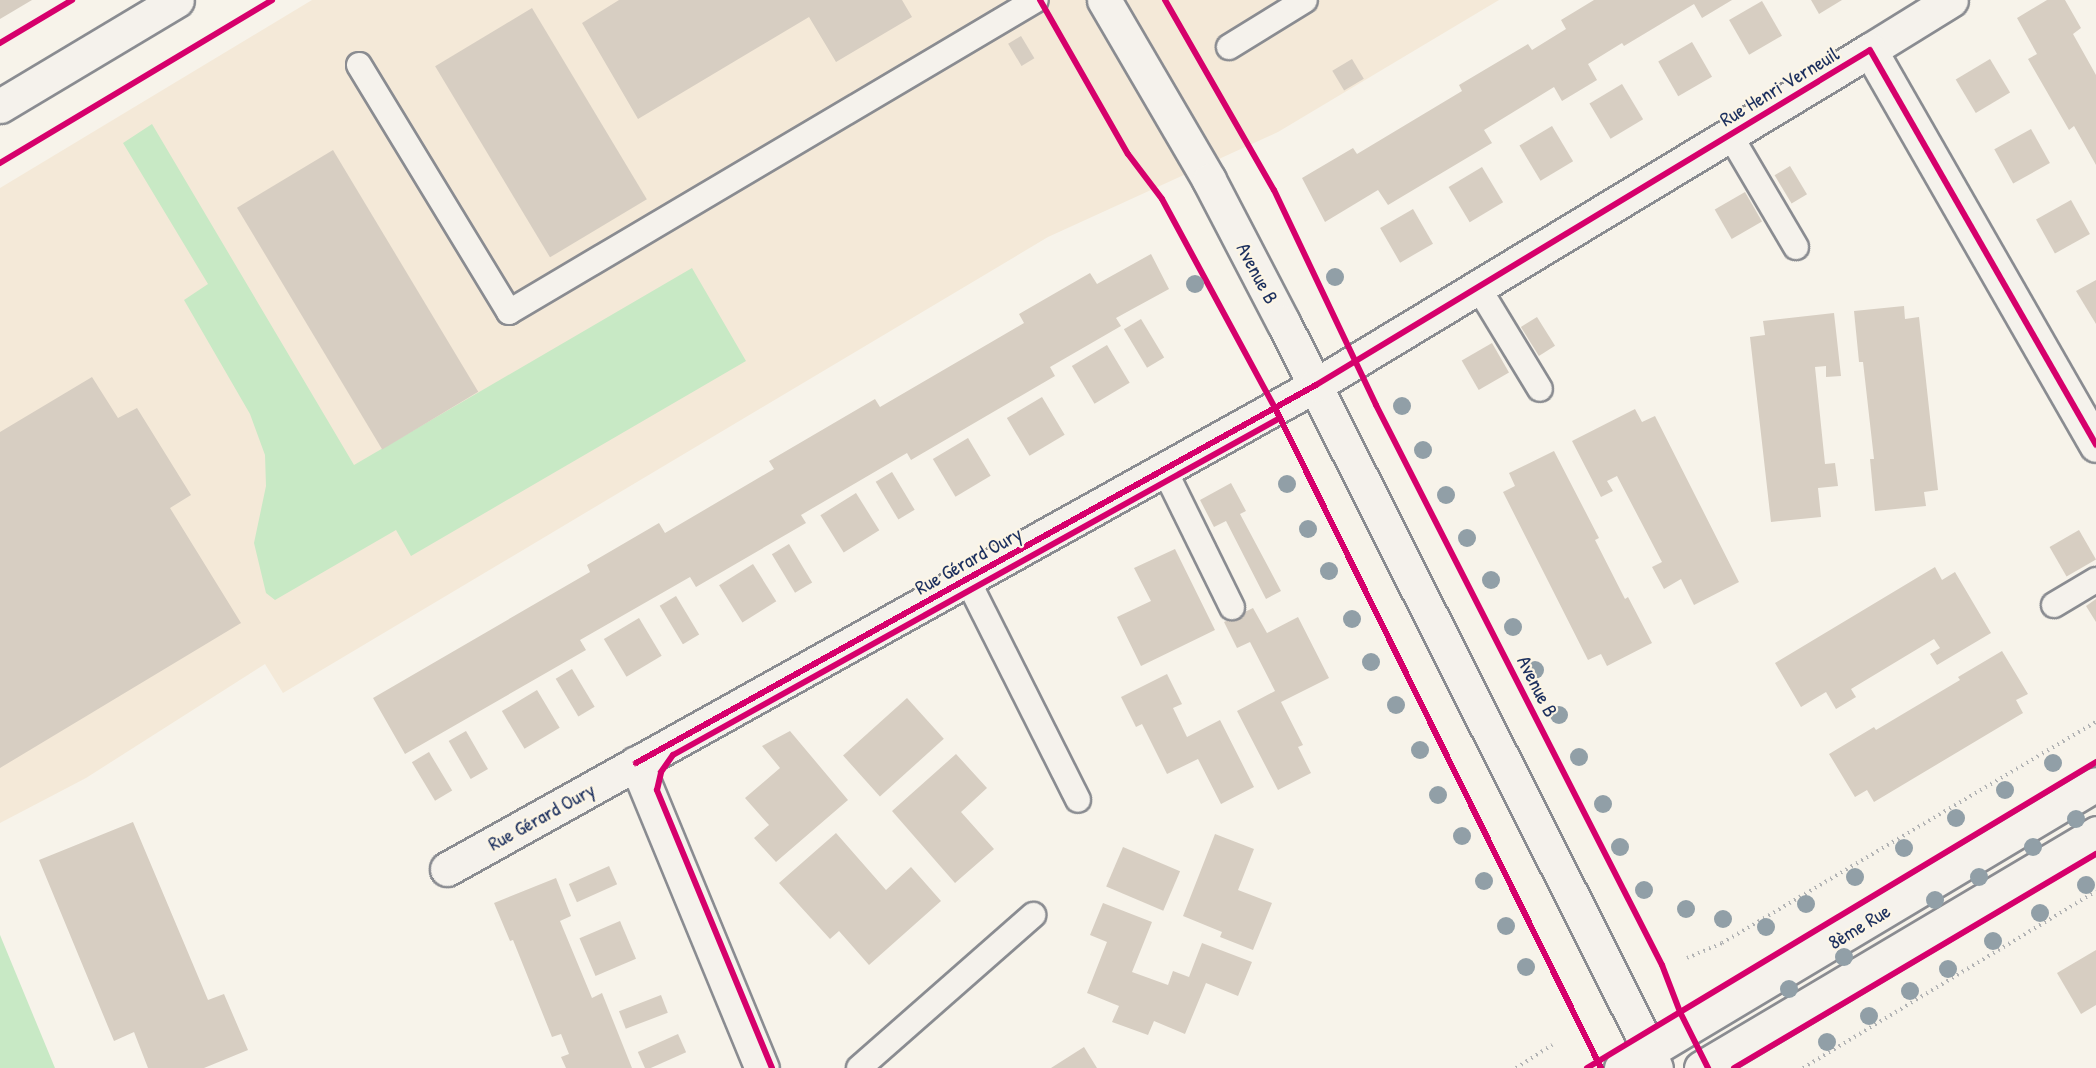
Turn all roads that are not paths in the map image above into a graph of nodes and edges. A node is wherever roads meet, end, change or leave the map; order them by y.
1 (177, 0) edge
2 (1036, 0) edge
3 (1104, 0) edge
4 (1305, 0) edge
5 (1951, 0) edge
6 (1229, 46) dead end
7 (1870, 50) junction
8 (359, 65) dead end
9 (0, 106) edge
10 (1730, 135) junction
11 (1796, 247) dead end
12 (1478, 287) junction
13 (1316, 386) junction
14 (1540, 389) dead end
15 (2096, 445) edge
16 (1164, 470) junction
17 (967, 579) junction
18 (2096, 580) edge
19 (2054, 605) dead end
20 (1232, 607) dead end
21 (636, 763) junction
22 (2096, 784) edge
23 (1078, 800) dead end
24 (2096, 833) edge
25 (447, 869) dead end
26 (1033, 915) dead end
27 (1642, 1063) edge
28 (762, 1068) edge
29 (859, 1068) edge
30 (1701, 1068) edge

1 - 9 street
2 - 8 lane
3 - 13 street, Avenue B
4 - 6 lane
5 - 7 street, Rue Henri Verneuil
7 - 10 street, Rue Henri Verneuil
7 - 15 street
10 - 11 lane
10 - 12 street, Rue Henri Verneuil
12 - 13 street, Rue Henri Verneuil
12 - 14 lane
13 - 16 street, Rue Gérard Oury
13 - 27 street, Avenue B
16 - 17 street, Rue Gérard Oury
16 - 20 lane
17 - 21 street, Rue Gérard Oury
17 - 23 lane
18 - 19 lane
21 - 25 street, Rue Gérard Oury
21 - 28 street
22 - 27 street, 8ème Rue
24 - 30 street, 8ème Rue
26 - 29 lane

